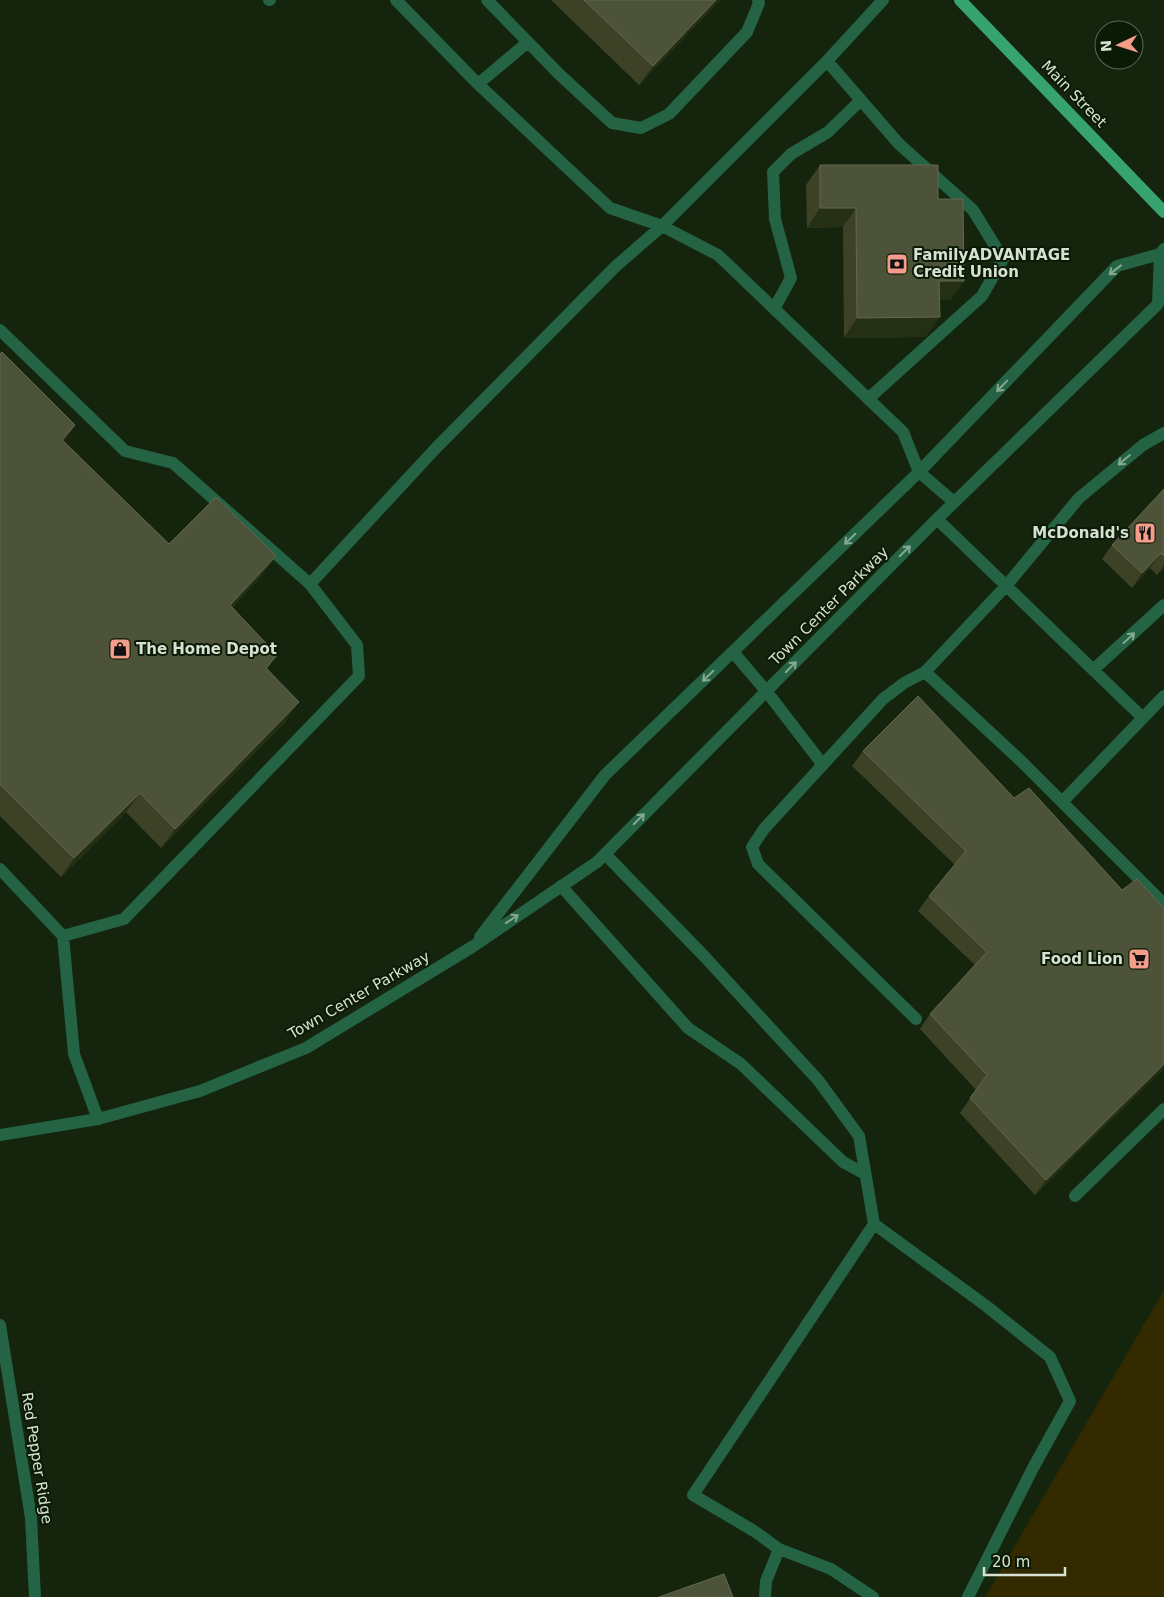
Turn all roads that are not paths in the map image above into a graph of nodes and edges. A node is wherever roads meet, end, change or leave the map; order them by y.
1 (396, 0) edge
2 (488, 0) edge
3 (758, 0) edge
4 (883, 0) edge
5 (960, 0) edge
6 (528, 42) junction
7 (827, 61) junction
8 (478, 84) junction
9 (861, 100) junction
10 (1164, 212) edge
11 (662, 226) junction
12 (1162, 251) edge
13 (774, 309) junction
14 (0, 330) edge
15 (868, 399) junction
16 (1164, 433) edge
17 (919, 472) junction
18 (954, 502) junction
19 (937, 519) junction
20 (310, 584) junction
21 (1006, 586) junction
22 (1164, 604) edge
23 (732, 652) junction
24 (1093, 670) junction
25 (925, 672) junction
26 (767, 692) junction
27 (1164, 696) edge
28 (1142, 718) junction
29 (822, 765) junction
30 (1062, 802) junction
31 (605, 854) junction
32 (0, 868) edge
33 (561, 886) junction
34 (1164, 904) edge
35 (63, 936) junction
36 (472, 947) junction
37 (916, 1019) dead end
38 (1164, 1109) edge
39 (98, 1118) junction
40 (0, 1135) edge
41 (865, 1174) junction
42 (1075, 1196) dead end
43 (874, 1224) junction
44 (0, 1326) edge
45 (779, 1549) junction
46 (35, 1597) edge
47 (765, 1597) edge
48 (873, 1597) edge
49 (968, 1597) edge

1 - 8 street
2 - 6 street
3 - 6 street
4 - 7 street
5 - 10 main road, Main Street
6 - 8 street
7 - 9 street
7 - 11 street
8 - 11 street
9 - 13 street
9 - 15 street
11 - 13 street
11 - 20 street
12 -> 17 street, Town Center Parkway
12 - 18 street, Town Center Parkway
13 - 15 street
14 - 20 street
15 - 17 street
16 -> 21 street
17 - 18 street
17 -> 23 street, Town Center Parkway
18 - 19 street, Town Center Parkway
19 - 21 street
26 -> 19 street, Town Center Parkway
20 - 35 street
21 - 24 street
21 - 25 street
24 -> 22 street
23 - 26 street
23 -> 36 street, Town Center Parkway
24 - 28 street
25 - 29 street
25 - 30 street
26 - 29 street
31 -> 26 street, Town Center Parkway
27 - 28 street
28 - 30 street
29 - 37 street
30 - 34 street
31 - 33 street, Town Center Parkway
31 - 41 street
32 - 35 street
36 -> 33 street, Town Center Parkway
33 - 41 street
35 - 39 street
36 - 39 street, Town Center Parkway
38 - 42 street
39 - 40 street, Town Center Parkway
41 - 43 street
43 - 45 street
43 - 49 street
44 - 46 street, Red Pepper Ridge
45 - 47 street
45 - 48 street

